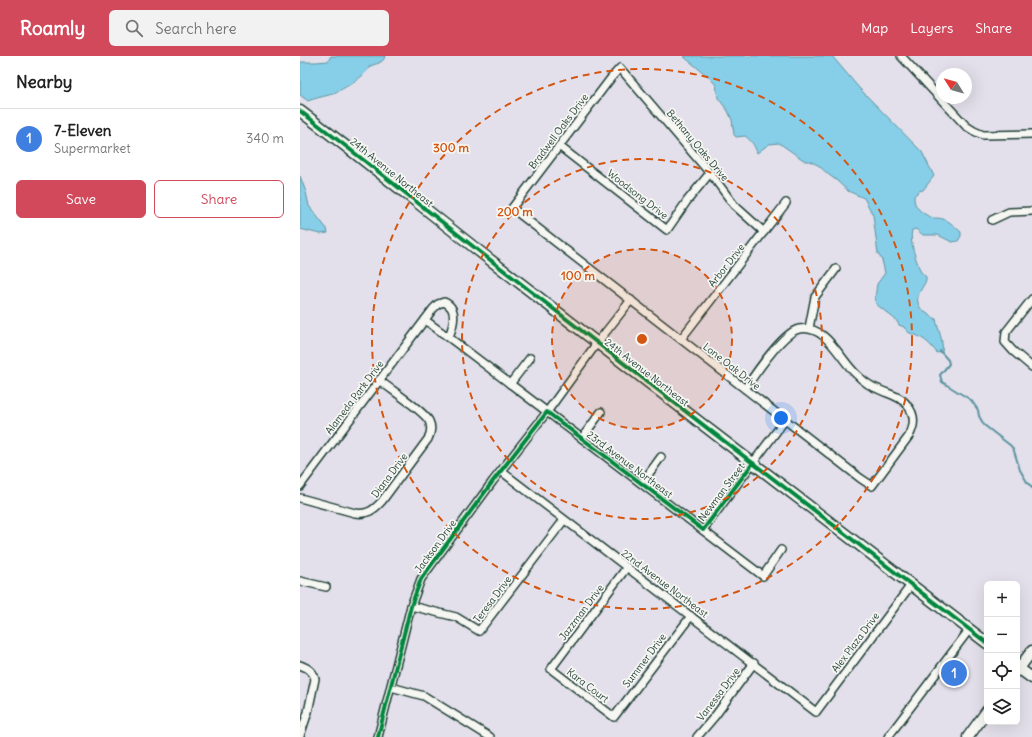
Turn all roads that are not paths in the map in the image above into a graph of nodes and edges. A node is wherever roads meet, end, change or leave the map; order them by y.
1 (901, 56) edge
2 (620, 68) joint
3 (300, 110) edge
4 (1032, 134) edge
5 (559, 146) junction
6 (710, 173) junction
7 (786, 203) dead end
8 (512, 208) joint
9 (1032, 211) edge
10 (992, 220) dead end
11 (764, 232) junction
12 (836, 269) dead end
13 (1032, 299) edge
14 (631, 300) junction
15 (424, 320) junction
16 (809, 328) junction
17 (449, 338) junction
18 (680, 339) junction
19 (597, 343) junction
20 (530, 358) dead end
21 (1032, 367) edge
22 (379, 380) junction
23 (510, 384) junction
24 (745, 389) junction
25 (547, 412) junction
26 (601, 412) dead end
27 (785, 420) junction
28 (582, 438) junction
29 (661, 457) dead end
30 (752, 463) junction
31 (501, 471) junction
32 (642, 483) junction
33 (300, 486) edge
34 (300, 498) edge
35 (564, 520) junction
36 (703, 530) junction
37 (781, 550) dead end
38 (627, 567) junction
39 (300, 581) edge
40 (911, 585) junction
41 (326, 587) dead end
42 (411, 606) junction
43 (691, 616) junction
44 (969, 630) junction
45 (984, 641) edge
46 (1032, 651) edge
47 (754, 663) junction
48 (300, 665) edge
49 (1020, 666) edge
50 (551, 669) joint
51 (1020, 670) edge
52 (1032, 678) edge
53 (391, 687) junction
54 (816, 712) joint
55 (984, 715) edge
56 (614, 717) joint
57 (300, 736) edge
58 (378, 737) edge
59 (490, 737) edge
60 (697, 737) edge
61 (888, 737) edge
62 (968, 737) edge

1 - 4 street
2 - 5 street, Bradwell Oaks Drive
2 - 6 street, Bethany Oaks Drive
3 - 19 street, 24th Avenue Northeast
5 - 6 street, Woodsong Drive
5 - 8 street, Bradwell Oaks Drive
6 - 11 street, Bethany Oaks Drive
7 - 11 street, Arbor Drive
8 - 14 street, Lone Oak Drive
9 - 10 street
11 - 18 street, Arbor Drive
12 - 16 street
13 - 21 street
14 - 18 street, Lone Oak Drive
14 - 19 street, Jackson Drive
15 - 17 street, 23rd Avenue Northeast
15 - 17 street, Alameda Park Drive
15 - 22 street, Alameda Park Drive
16 - 24 street
16 - 27 street, Lone Oak Drive
17 - 23 street, 23rd Avenue Northeast
18 - 24 street, Lone Oak Drive
19 - 25 street, Jackson Drive
19 - 30 street, 24th Avenue Northeast
20 - 23 street
22 - 33 street, Alameda Park Drive
22 - 34 street, Diana Drive
23 - 25 street, 23rd Avenue Northeast
24 - 27 street, Lone Oak Drive
25 - 28 street, 23rd Avenue Northeast
25 - 31 street, Jackson Drive
26 - 28 street
27 - 30 street, Newman Street
28 - 32 street, 23rd Avenue Northeast
29 - 32 street
30 - 36 street, Newman Street
30 - 40 street, 24th Avenue Northeast
31 - 35 street, 22nd Avenue Northeast
31 - 42 street, Jackson Drive
32 - 36 street, 23rd Avenue Northeast
35 - 38 street, 22nd Avenue Northeast
35 - 42 street, Teresa Drive
36 - 37 street, 23rd Avenue Northeast
38 - 43 street, 22nd Avenue Northeast
38 - 50 street, Jazzman Drive
39 - 41 street
40 - 44 street, 24th Avenue Northeast
40 - 54 street, Alex Plaza Drive
42 - 53 street, Jackson Drive
43 - 47 street, 22nd Avenue Northeast
43 - 56 street, Summer Drive
44 - 45 street, 24th Avenue Northeast
44 - 61 street
46 - 49 street
47 - 54 street, 22nd Avenue Northeast
47 - 60 street, Vanessa Drive
48 - 57 street
50 - 56 street, Kara Court
51 - 52 street
53 - 58 street, Jackson Drive
53 - 59 street
55 - 62 street

